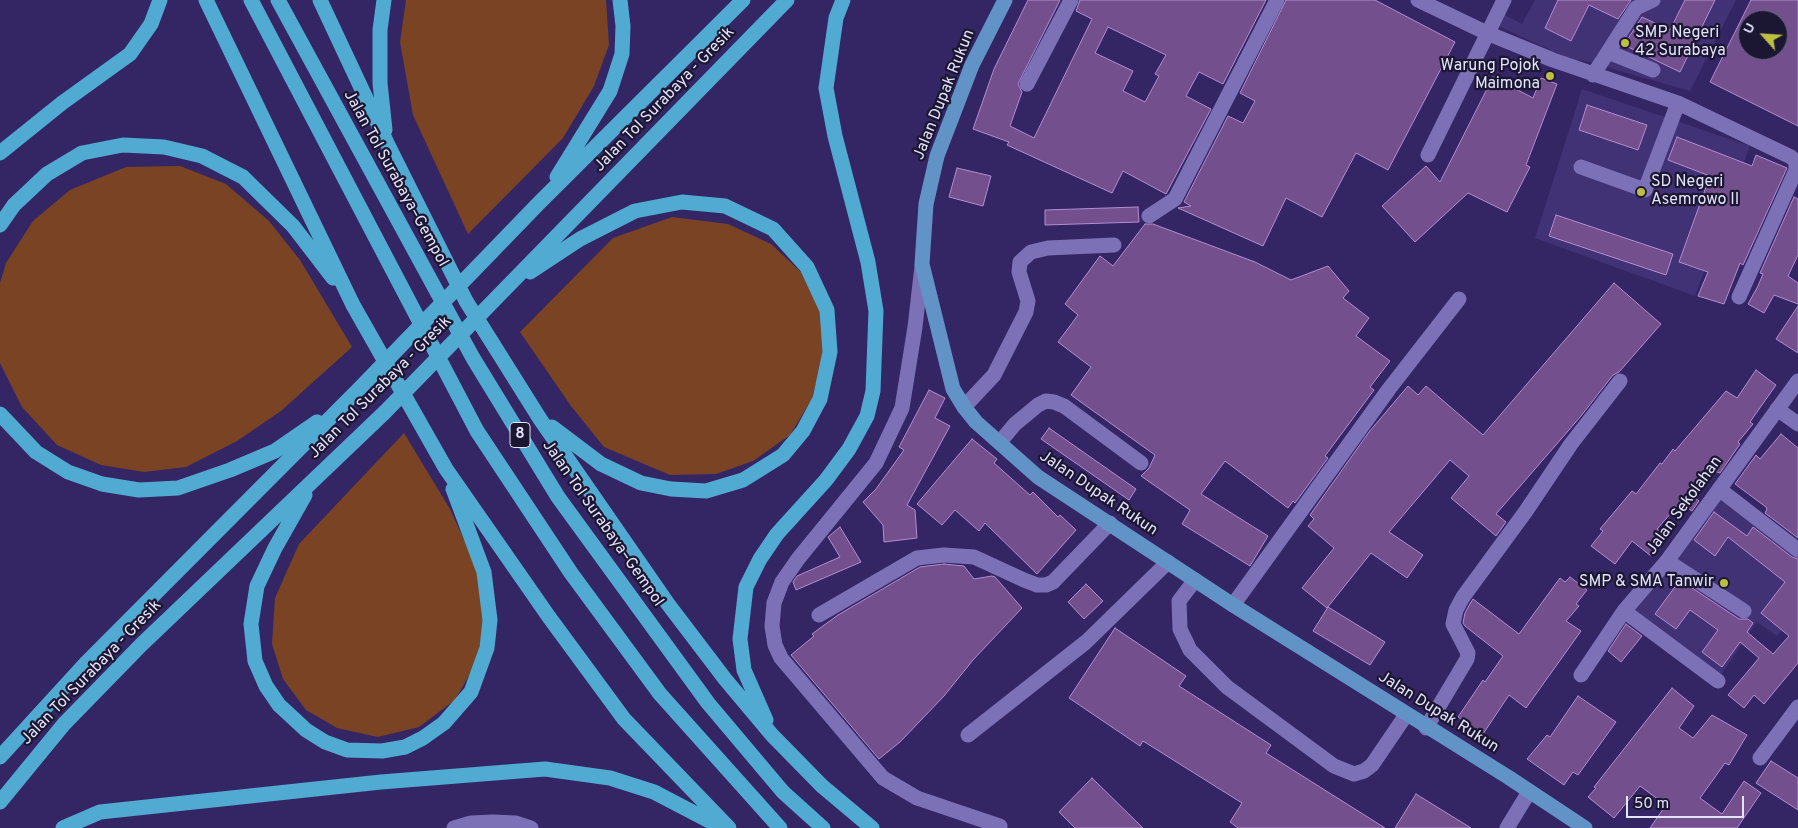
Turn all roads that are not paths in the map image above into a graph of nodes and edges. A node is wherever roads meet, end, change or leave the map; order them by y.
1 (160, 0) edge
2 (206, 0) edge
3 (251, 0) edge
4 (278, 0) edge
5 (320, 0) edge
6 (384, 0) edge
7 (620, 0) edge
8 (743, 0) edge
9 (787, 0) edge
10 (843, 0) edge
11 (1005, 0) edge
12 (1071, 0) edge
13 (1277, 0) edge
14 (1418, 0) edge
15 (1504, 0) edge
16 (1653, 0) edge
17 (1487, 33) junction
18 (1608, 52) junction
19 (1653, 70) dead end
20 (1593, 75) junction
21 (1027, 84) dead end
22 (1678, 103) junction
23 (387, 143) junction
24 (0, 153) edge
25 (1428, 155) dead end
26 (1581, 167) dead end
27 (539, 203) junction
28 (1149, 216) dead end
29 (0, 225) edge
30 (1114, 245) dead end
31 (922, 264) junction
32 (503, 290) junction
33 (1739, 297) dead end
34 (1459, 299) dead end
35 (354, 305) junction
36 (1620, 381) dead end
37 (1798, 381) edge
38 (347, 402) junction
39 (964, 407) junction
40 (1777, 409) junction
41 (0, 414) edge
42 (540, 418) junction
43 (1798, 424) edge
44 (1000, 442) junction
45 (1140, 464) dead end
46 (446, 469) junction
47 (313, 480) junction
48 (1719, 489) junction
49 (1110, 524) junction
50 (1798, 550) edge
51 (1667, 561) junction
52 (1168, 562) junction
53 (1195, 580) junction
54 (1233, 605) junction
55 (1624, 611) junction
56 (1744, 611) dead end
57 (819, 615) dead end
58 (1580, 675) dead end
59 (1718, 681) dead end
60 (1798, 707) edge
61 (1406, 715) junction
62 (1426, 728) junction
63 (772, 735) junction
64 (968, 735) dead end
65 (0, 757) edge
66 (1760, 758) dead end
67 (1529, 792) junction
68 (0, 802) edge
69 (1000, 826) dead end
70 (63, 828) edge
71 (454, 828) edge
72 (532, 828) edge
73 (722, 828) edge
74 (729, 828) edge
75 (780, 828) edge
76 (822, 828) edge
77 (872, 828) edge
78 (1507, 828) edge
79 (1585, 828) edge

1 - 24 highway
2 - 35 highway
3 - 75 highway, 8
4 - 76 highway, Jalan Tol Surabaya–Gempol / 8
5 - 23 highway
6 - 23 highway
7 - 27 highway
8 - 27 highway, Jalan Tol Surabaya - Gresik
9 - 32 highway, Jalan Tol Surabaya - Gresik
10 - 63 highway
11 - 31 main road, Jalan Dupak Rukun
12 - 21 street
13 - 28 street
14 - 17 street
15 - 17 street
16 - 18 street
17 - 20 street
17 - 25 street
18 - 19 street
18 - 20 street
20 - 22 street
22 - 26 street
22 - 33 street
23 - 42 highway
27 - 38 highway, Jalan Tol Surabaya - Gresik
29 - 35 highway
30 - 39 street
31 - 39 main road, Jalan Dupak Rukun
31 - 69 street
32 - 42 highway
32 - 47 highway, Jalan Tol Surabaya - Gresik
34 - 54 street
35 - 46 highway
36 - 62 street
37 - 40 street, Jalan Sekolahan
38 - 41 highway
38 - 65 highway, Jalan Tol Surabaya - Gresik
39 - 44 main road, Jalan Dupak Rukun
40 - 43 street
40 - 48 street, Jalan Sekolahan
42 - 63 highway
44 - 45 street
44 - 49 main road, Jalan Dupak Rukun
46 - 47 highway
46 - 74 highway
47 - 68 highway, Jalan Tol Surabaya - Gresik
48 - 50 street
48 - 51 street, Jalan Sekolahan
49 - 52 main road, Jalan Dupak Rukun
49 - 57 street
51 - 55 street, Jalan Sekolahan
51 - 56 street
52 - 53 main road, Jalan Dupak Rukun
52 - 64 street
53 - 54 main road, Jalan Dupak Rukun
53 - 61 street
54 - 61 main road, Jalan Dupak Rukun
55 - 58 street, Jalan Sekolahan
55 - 59 street
60 - 66 street
61 - 62 main road, Jalan Dupak Rukun
62 - 67 main road, Jalan Dupak Rukun
63 - 77 highway
67 - 78 street
67 - 79 main road, Jalan Dupak Rukun
70 - 73 highway
71 - 72 street

